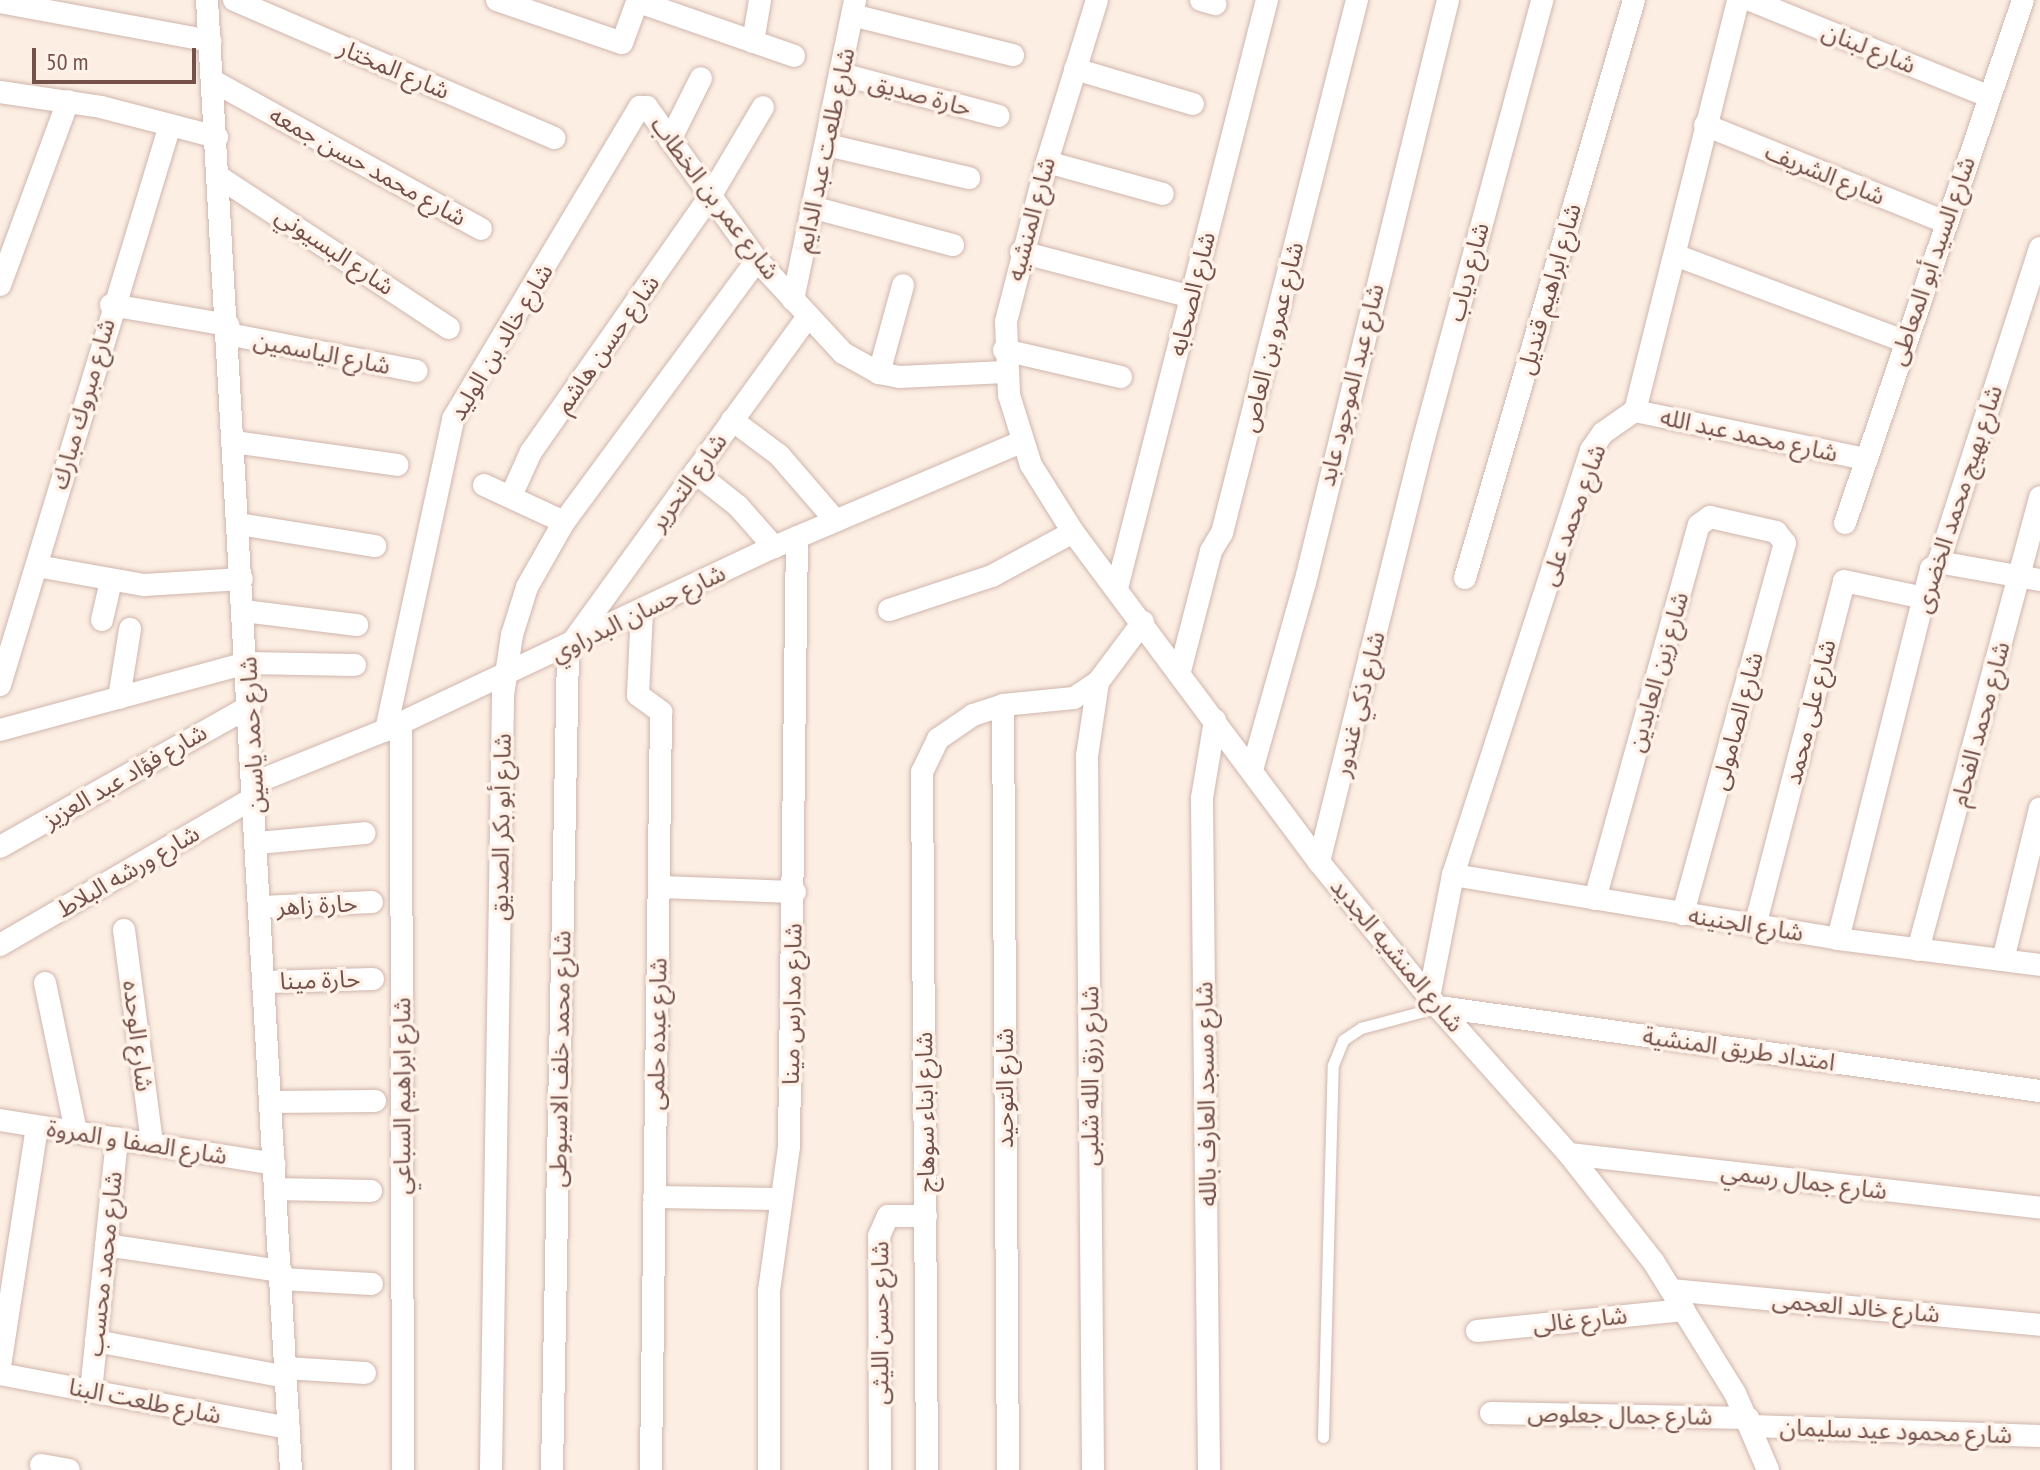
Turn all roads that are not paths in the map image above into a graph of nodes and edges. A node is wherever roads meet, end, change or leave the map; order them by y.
1 (207, 0) edge
2 (234, 0) edge
3 (497, 0) edge
4 (760, 0) edge
5 (1097, 0) edge
6 (1267, 0) edge
7 (1357, 0) edge
8 (1448, 0) edge
9 (1542, 0) edge
10 (1634, 0) edge
11 (1738, 0) edge
12 (1750, 0) edge
13 (2023, 0) edge
14 (0, 2) edge
15 (653, 4) edge
16 (854, 8) edge
17 (210, 41) junction
18 (753, 42) junction
19 (1013, 55) dead end
20 (794, 56) dead end
21 (1075, 69) junction
22 (841, 74) junction
23 (701, 78) dead end
24 (213, 81) junction
25 (0, 92) edge
26 (1988, 96) junction
27 (68, 101) junction
28 (1193, 104) dead end
29 (763, 107) dead end
30 (635, 114) joint
31 (999, 116) dead end
32 (170, 125) junction
33 (1705, 125) junction
34 (217, 137) junction
35 (555, 138) dead end
36 (670, 140) junction
37 (827, 145) junction
38 (1047, 162) junction
39 (219, 177) junction
40 (969, 178) dead end
41 (1163, 194) dead end
42 (711, 195) junction
43 (815, 208) junction
44 (1945, 222) junction
45 (481, 229) dead end
46 (953, 245) dead end
47 (2040, 248) edge
48 (1021, 252) junction
49 (1675, 255) junction
50 (757, 260) junction
51 (0, 285) edge
52 (903, 285) dead end
53 (1191, 297) junction
54 (111, 305) junction
55 (800, 308) junction
56 (449, 328) dead end
57 (228, 330) junction
58 (1904, 341) junction
59 (1005, 361) junction
60 (416, 371) dead end
61 (879, 373) junction
62 (1121, 377) dead end
63 (1635, 411) junction
64 (732, 420) junction
65 (234, 442) junction
66 (1021, 442) junction
67 (1864, 459) junction
68 (397, 465) dead end
69 (695, 472) junction
70 (484, 485) dead end
71 (511, 496) junction
72 (2040, 497) edge
73 (836, 521) junction
74 (564, 522) junction
75 (1845, 523) dead end
76 (239, 524) junction
77 (1073, 532) junction
78 (1776, 532) joint
79 (797, 537) junction
80 (375, 546) dead end
81 (1399, 546) joint
82 (774, 547) junction
83 (1938, 562) junction
84 (37, 566) junction
85 (1465, 578) dead end
86 (242, 579) junction
87 (2031, 579) edge
88 (111, 582) junction
89 (1117, 588) junction
90 (1924, 598) junction
91 (642, 610) junction
92 (889, 610) dead end
93 (244, 611) junction
94 (102, 620) dead end
95 (1143, 622) junction
96 (357, 625) dead end
97 (130, 629) dead end
98 (568, 648) junction
99 (247, 663) junction
100 (355, 665) dead end
101 (1180, 671) junction
102 (505, 676) junction
103 (1098, 682) junction
104 (0, 685) edge
105 (119, 698) junction
106 (1003, 705) junction
107 (250, 706) junction
108 (1215, 720) junction
109 (393, 726) junction
110 (0, 730) edge
111 (1252, 770) junction
112 (255, 790) junction
113 (2040, 808) edge
114 (365, 833) dead end
115 (258, 843) junction
116 (0, 847) edge
117 (1319, 862) junction
118 (1453, 875) junction
119 (659, 887) junction
120 (795, 892) junction
121 (1595, 899) junction
122 (372, 902) dead end
123 (262, 907) junction
124 (1683, 914) junction
125 (1755, 926) junction
126 (124, 930) dead end
127 (1838, 939) junction
128 (0, 945) edge
129 (1918, 950) junction
130 (2003, 960) junction
131 (2040, 965) edge
132 (373, 979) dead end
133 (266, 982) junction
134 (45, 983) dead end
135 (1434, 1002) junction
136 (2040, 1091) edge
137 (375, 1101) dead end
138 (272, 1102) junction
139 (0, 1120) edge
140 (37, 1127) junction
141 (76, 1132) junction
142 (117, 1138) junction
143 (152, 1142) junction
144 (1569, 1154) junction
145 (275, 1164) junction
146 (276, 1189) junction
147 (371, 1191) dead end
148 (654, 1197) junction
149 (780, 1199) junction
150 (2040, 1208) edge
151 (926, 1216) junction
152 (106, 1245) junction
153 (281, 1275) junction
154 (372, 1284) dead end
155 (1671, 1290) junction
156 (1684, 1310) junction
157 (2040, 1325) edge
158 (1477, 1331) dead end
159 (96, 1341) junction
160 (0, 1366) edge
161 (286, 1372) junction
162 (365, 1373) dead end
163 (0, 1374) edge
164 (91, 1391) junction
165 (1491, 1413) dead end
166 (1750, 1422) junction
167 (289, 1428) junction
168 (2040, 1436) edge
169 (1323, 1437) dead end
170 (41, 1465) dead end
171 (69, 1470) edge
172 (291, 1470) edge
173 (403, 1470) edge
174 (491, 1470) edge
175 (552, 1470) edge
176 (651, 1470) edge
177 (769, 1470) edge
178 (880, 1470) edge
179 (927, 1470) edge
180 (1008, 1470) edge
181 (1093, 1470) edge
182 (1209, 1470) edge
183 (1768, 1470) edge

1 - 17 street, شارع حمد ياسين
2 - 35 street, شارع المختار
3 - 15 street
4 - 18 street
5 - 21 street, شارع المنشيه
6 - 53 street, شارع الصحابه
7 - 101 street, شارع عمرو بن العاص
8 - 111 street, شارع عبد الموجود عابد
9 - 81 street, شارع دياب
10 - 85 street, شارع ابراهيم قنديل
11 - 33 street
12 - 26 street, شارع لبنان
13 - 26 street, شارع السيد أبو المعاطى
14 - 17 street
15 - 18 street
16 - 19 street
16 - 22 street, شارع طلعت عبد الدايم
17 - 24 street, شارع حمد ياسين
18 - 20 street
21 - 28 street
21 - 38 street, شارع المنشيه
22 - 31 street, حارة صديق
22 - 37 street, شارع طلعت عبد الدايم
23 - 36 street
24 - 34 street, شارع حمد ياسين
24 - 45 street, شارع محمد حسن جمعه
25 - 27 street
26 - 44 street, شارع السيد أبو المعاطى
27 - 32 street
27 - 51 street
29 - 42 street, شارع حسن هاشم
30 - 36 street, شارع عمر بن الخطاب
30 - 109 street, شارع خالد بن الوليد
32 - 34 street
32 - 54 street, شارع مبروك مبارك
33 - 44 street, شارع الشريف
33 - 49 street
34 - 39 street, شارع حمد ياسين
36 - 42 street, شارع عمر بن الخطاب
37 - 40 street
37 - 43 street, شارع طلعت عبد الدايم
38 - 41 street
38 - 48 street, شارع المنشيه
39 - 56 street, شارع البسيوني
39 - 57 street, شارع حمد ياسين
42 - 50 street, شارع عمر بن الخطاب
42 - 71 street, شارع حسن هاشم
43 - 46 street
43 - 55 street, شارع طلعت عبد الدايم
44 - 58 street, شارع السيد أبو المعاطى
47 - 83 street, شارع بهيج محمد الخضرى
48 - 53 street
48 - 59 street, شارع المنشيه
49 - 58 street
49 - 63 street
50 - 55 street, شارع عمر بن الخطاب
50 - 74 street, شارع أبو بكر الصديق
52 - 61 street
53 - 89 street, شارع الصحابه
54 - 57 street, شارع الياسمين
54 - 84 street, شارع مبروك مبارك
55 - 61 street, شارع عمر بن الخطاب
55 - 64 street, شارع التحرير
57 - 60 street, شارع الياسمين
57 - 65 street, شارع حمد ياسين
58 - 67 street, شارع السيد أبو المعاطى
59 - 61 street
59 - 62 street
59 - 66 street, شارع المنشيه
63 - 67 street, شارع محمد عبد الله
63 - 118 street, شارع محمد على
64 - 69 street, شارع التحرير
64 - 73 street
65 - 68 street
65 - 76 street, شارع حمد ياسين
66 - 73 street, شارع حسان البدراوي
66 - 77 street, شارع المنشيه الجديد
67 - 75 street, شارع السيد أبو المعاطى
69 - 82 street
69 - 98 street, شارع التحرير
70 - 71 street
71 - 74 street
72 - 87 street, شارع محمد الفحام
73 - 79 street, شارع حسان البدراوي
74 - 102 street, شارع أبو بكر الصديق
76 - 80 street
76 - 86 street, شارع حمد ياسين
77 - 89 street, شارع المنشيه الجديد
77 - 92 street
78 - 121 street, شارع زين العابدين
78 - 124 street, شارع الصامولى
79 - 82 street, شارع حسان البدراوي
79 - 120 street, شارع مدارس مينا
81 - 117 street, شارع ذكي غندور
82 - 91 street, شارع حسان البدراوي
83 - 87 street
83 - 90 street, شارع بهيج محمد الخضرى
84 - 88 street
84 - 104 street, شارع مبروك مبارك
86 - 88 street
86 - 93 street, شارع حمد ياسين
87 - 129 street, شارع محمد الفحام
88 - 94 street
89 - 95 street, شارع المنشيه الجديد
90 - 125 street, شارع على محمد
90 - 127 street, شارع بهيج محمد الخضرى
91 - 98 street, شارع حسان البدراوي
91 - 119 street, شارع عبده حلمى
93 - 96 street
93 - 99 street, شارع حمد ياسين
95 - 101 street, شارع المنشيه الجديد
95 - 103 street
97 - 105 street
98 - 102 street, شارع حسان البدراوي
98 - 175 street, شارع محمد خلف الاسيوطى
99 - 100 street
99 - 105 street
99 - 107 street, شارع حمد ياسين
101 - 108 street, شارع المنشيه الجديد
102 - 109 street, شارع حسان البدراوي
102 - 174 street, شارع أبو بكر الصديق
103 - 106 street
103 - 181 street, شارع رزق الله شلبى
105 - 110 street
106 - 151 street, شارع ابناء سوهاج
106 - 180 street, شارع التوحيد
107 - 112 street, شارع حمد ياسين
107 - 116 street, شارع فؤاد عبد العزيز
108 - 111 street, شارع المنشيه الجديد
108 - 182 street, شارع مسجد العارف بالله
109 - 112 street, شارع حسان البدراوي
109 - 173 street, شارع ابراهيم السباعي
111 - 117 street, شارع المنشيه الجديد
112 - 115 street, شارع حمد ياسين
112 - 128 street, شارع ورشه البلاط
113 - 130 street
114 - 115 street
115 - 123 street, شارع حمد ياسين
117 - 135 street, شارع المنشيه الجديد
118 - 121 street, شارع الجنينه
118 - 135 street, شارع محمد على
119 - 120 street
119 - 148 street, شارع عبده حلمى
120 - 149 street, شارع مدارس مينا
121 - 124 street, شارع الجنينه
122 - 123 street, حارة زاهر
123 - 133 street, شارع حمد ياسين
124 - 125 street, شارع الجنينه
125 - 127 street, شارع الجنينه
126 - 143 street, شارع الوحده
127 - 129 street, شارع الجنينه
129 - 130 street, شارع الجنينه
130 - 131 street, شارع الجنينه
132 - 133 street, حارة مينا
133 - 138 street, شارع حمد ياسين
134 - 141 street
135 - 136 street, امتداد طريق المنشية
135 - 144 street, شارع المنشيه الجديد
135 - 169 lane
137 - 138 street
138 - 145 street, شارع حمد ياسين
139 - 140 street, شارع الصفا و المروة
140 - 141 street, شارع الصفا و المروة
140 - 160 street
141 - 142 street, شارع الصفا و المروة
142 - 143 street, شارع الصفا و المروة
142 - 152 street, شارع محمد محسب
143 - 145 street, شارع الصفا و المروة
144 - 150 street, شارع جمال رسمي
144 - 155 street, شارع المنشيه الجديد
145 - 146 street, شارع حمد ياسين
146 - 147 street
146 - 153 street, شارع حمد ياسين
148 - 149 street
148 - 176 street, شارع عبده حلمى
149 - 177 street, شارع مدارس مينا
151 - 178 street, شارع حسن الليثى
151 - 179 street, شارع ابناء سوهاج
152 - 153 street
152 - 159 street, شارع محمد محسب
153 - 154 street
153 - 161 street, شارع حمد ياسين
155 - 156 street, شارع المنشيه الجديد
155 - 157 street, شارع خالد العجمى
156 - 158 street, شارع غالى
156 - 166 street, شارع المنشيه الجديد
159 - 161 street
159 - 164 street, شارع محمد محسب
161 - 162 street
161 - 167 street, شارع حمد ياسين
163 - 164 street, شارع طلعت البنا
164 - 167 street, شارع طلعت البنا
165 - 166 street, شارع جمال جعلوص
166 - 168 street, شارع محمود عيد سليمان
166 - 183 street, شارع المنشيه الجديد
167 - 172 street, شارع حمد ياسين
170 - 171 street

